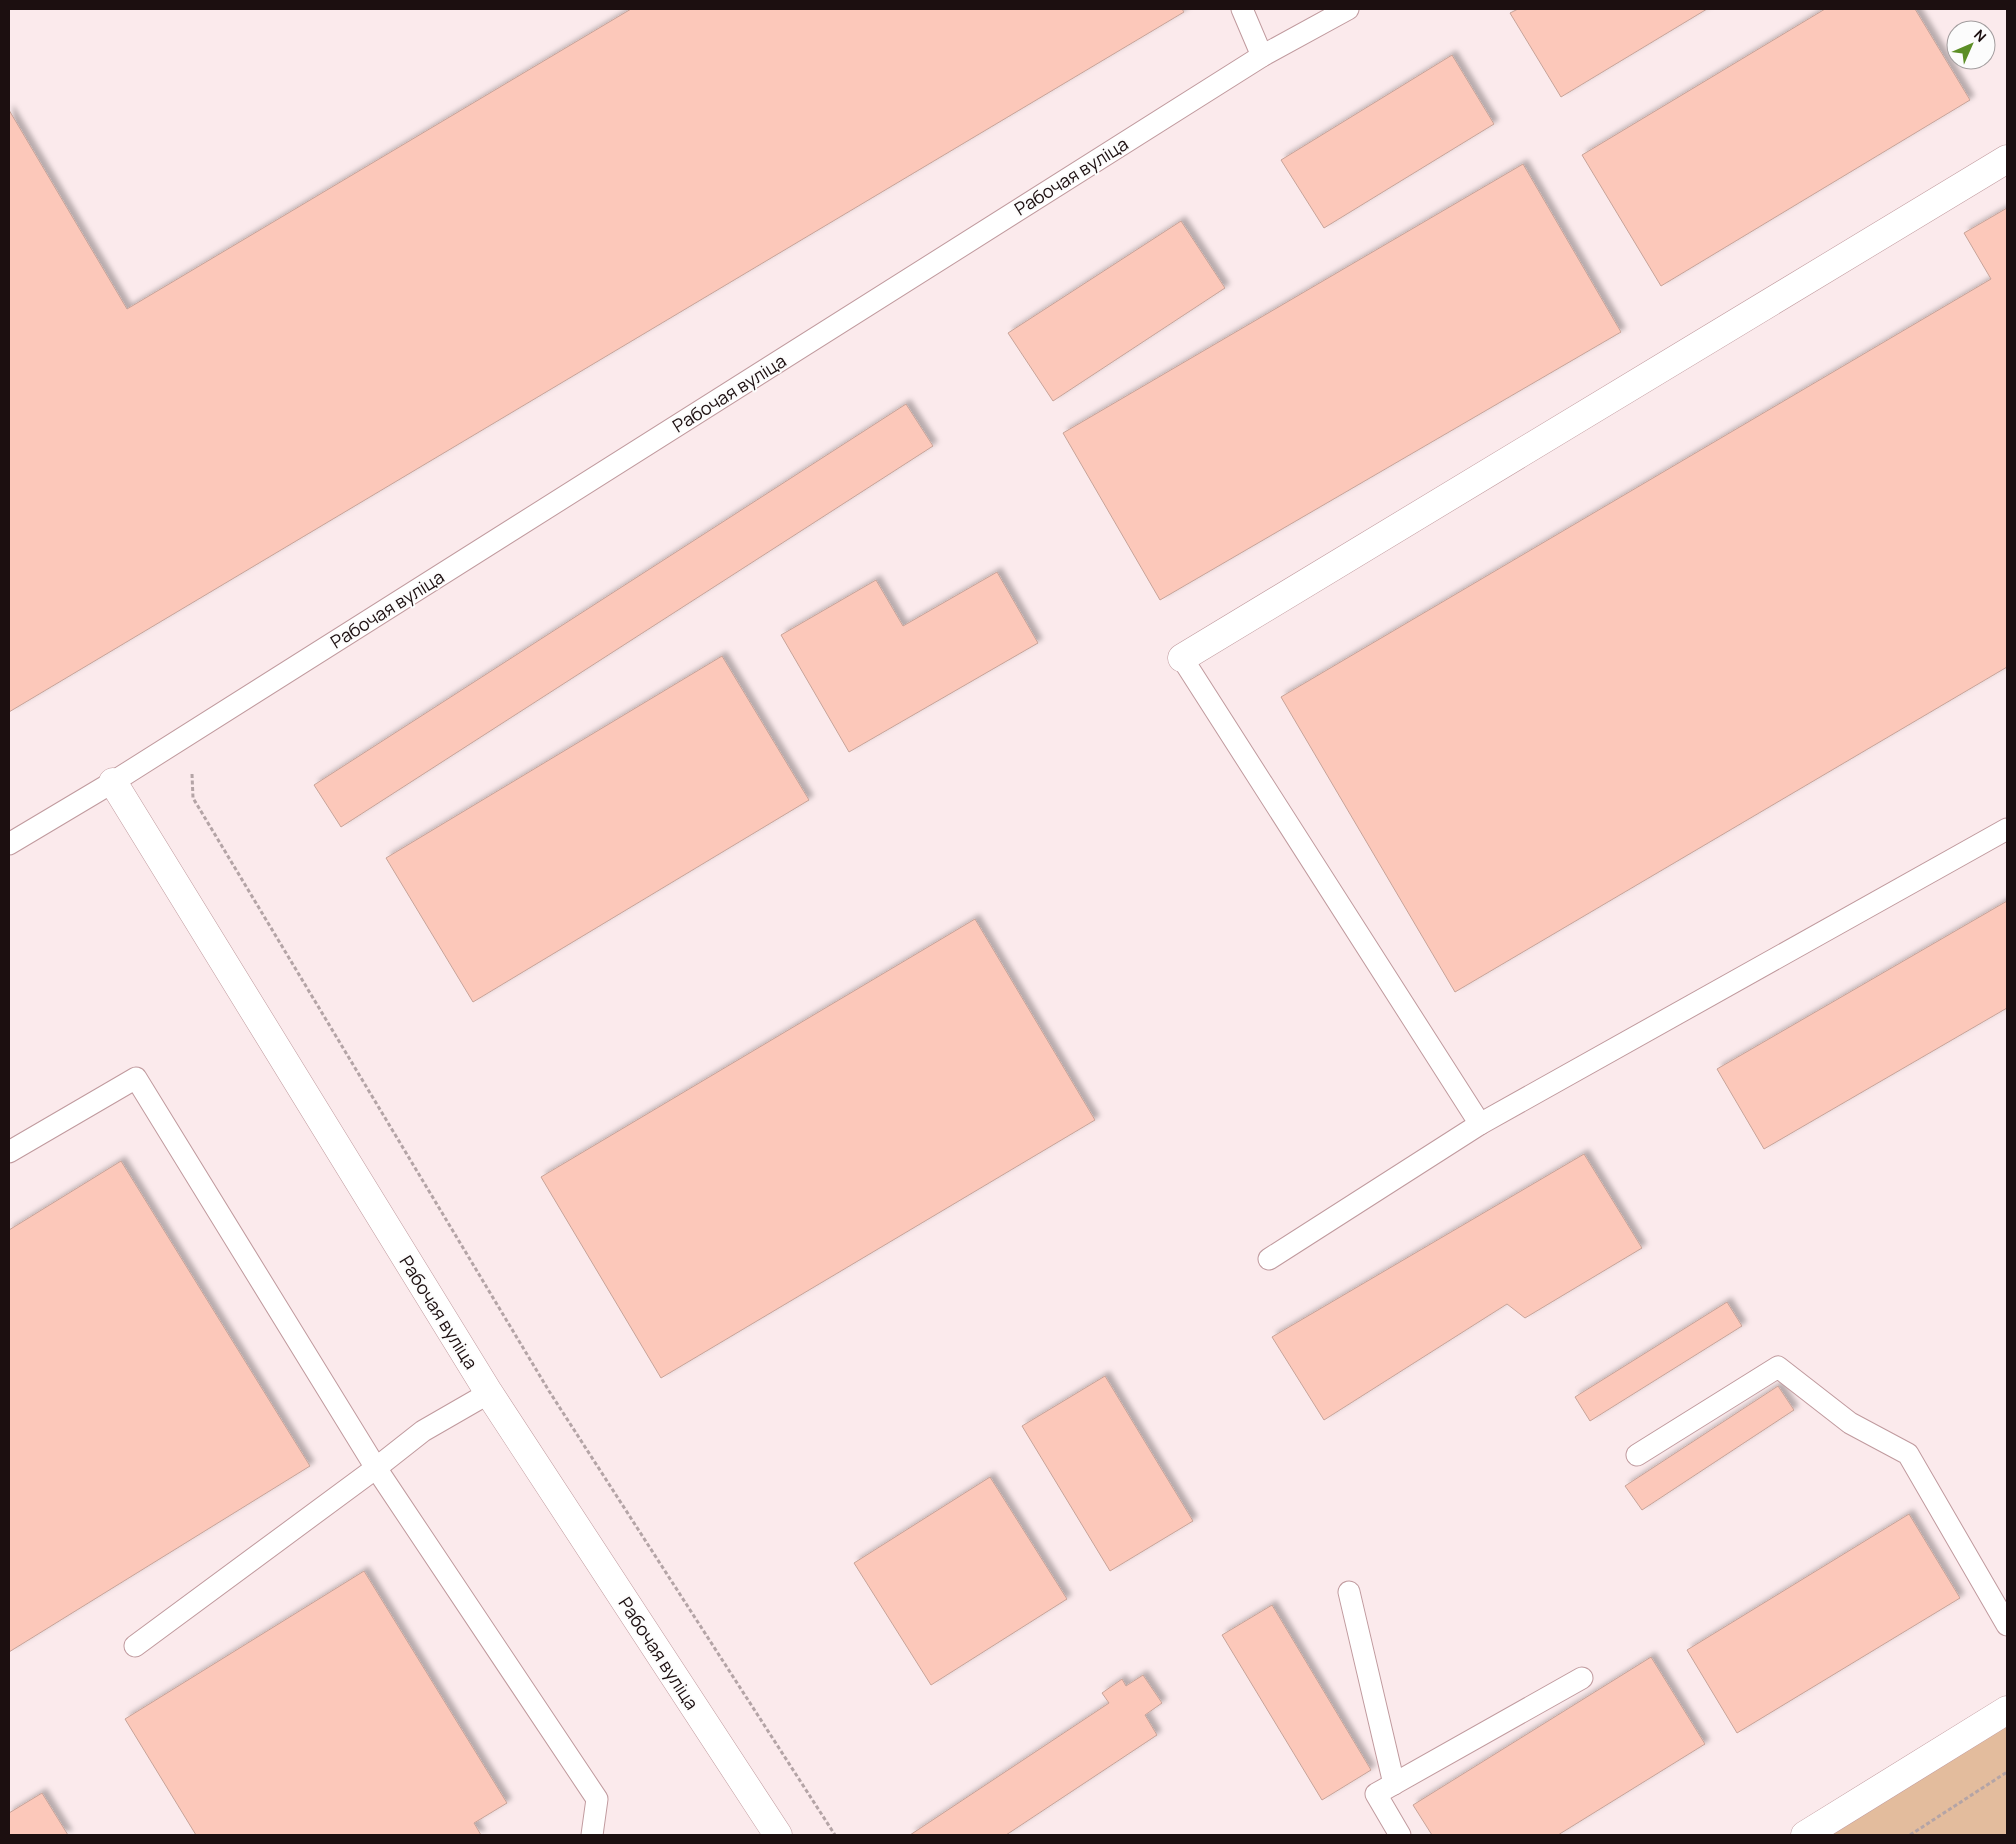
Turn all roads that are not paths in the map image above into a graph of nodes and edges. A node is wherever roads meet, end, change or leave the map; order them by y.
1 (1242, 9) edge
2 (1348, 9) edge
3 (1262, 56) junction
4 (2007, 158) edge
5 (1182, 658) joint
6 (113, 782) junction
7 (2007, 829) edge
8 (9, 844) edge
9 (1480, 1124) junction
10 (9, 1152) edge
11 (1268, 1259) dead end
12 (489, 1393) junction
13 (1637, 1455) dead end
14 (376, 1468) junction
15 (1349, 1592) dead end
16 (2007, 1625) edge
17 (135, 1646) dead end
18 (1582, 1678) dead end
19 (2007, 1710) edge
20 (1394, 1784) junction
21 (592, 1835) edge
22 (778, 1835) edge
23 (1400, 1835) edge
24 (1805, 1835) edge

1 - 3 lane
2 - 3 lane, Рабочая вуліца
3 - 6 lane, Рабочая вуліца
4 - 5 street
5 - 9 lane
6 - 8 lane, Рабочая вуліца
6 - 12 street, Рабочая вуліца
7 - 9 lane
9 - 11 lane
10 - 14 lane
12 - 14 lane
12 - 22 street, Рабочая вуліца
13 - 16 lane
14 - 17 lane
14 - 21 lane
15 - 20 lane
18 - 20 lane
19 - 24 street
20 - 23 lane

